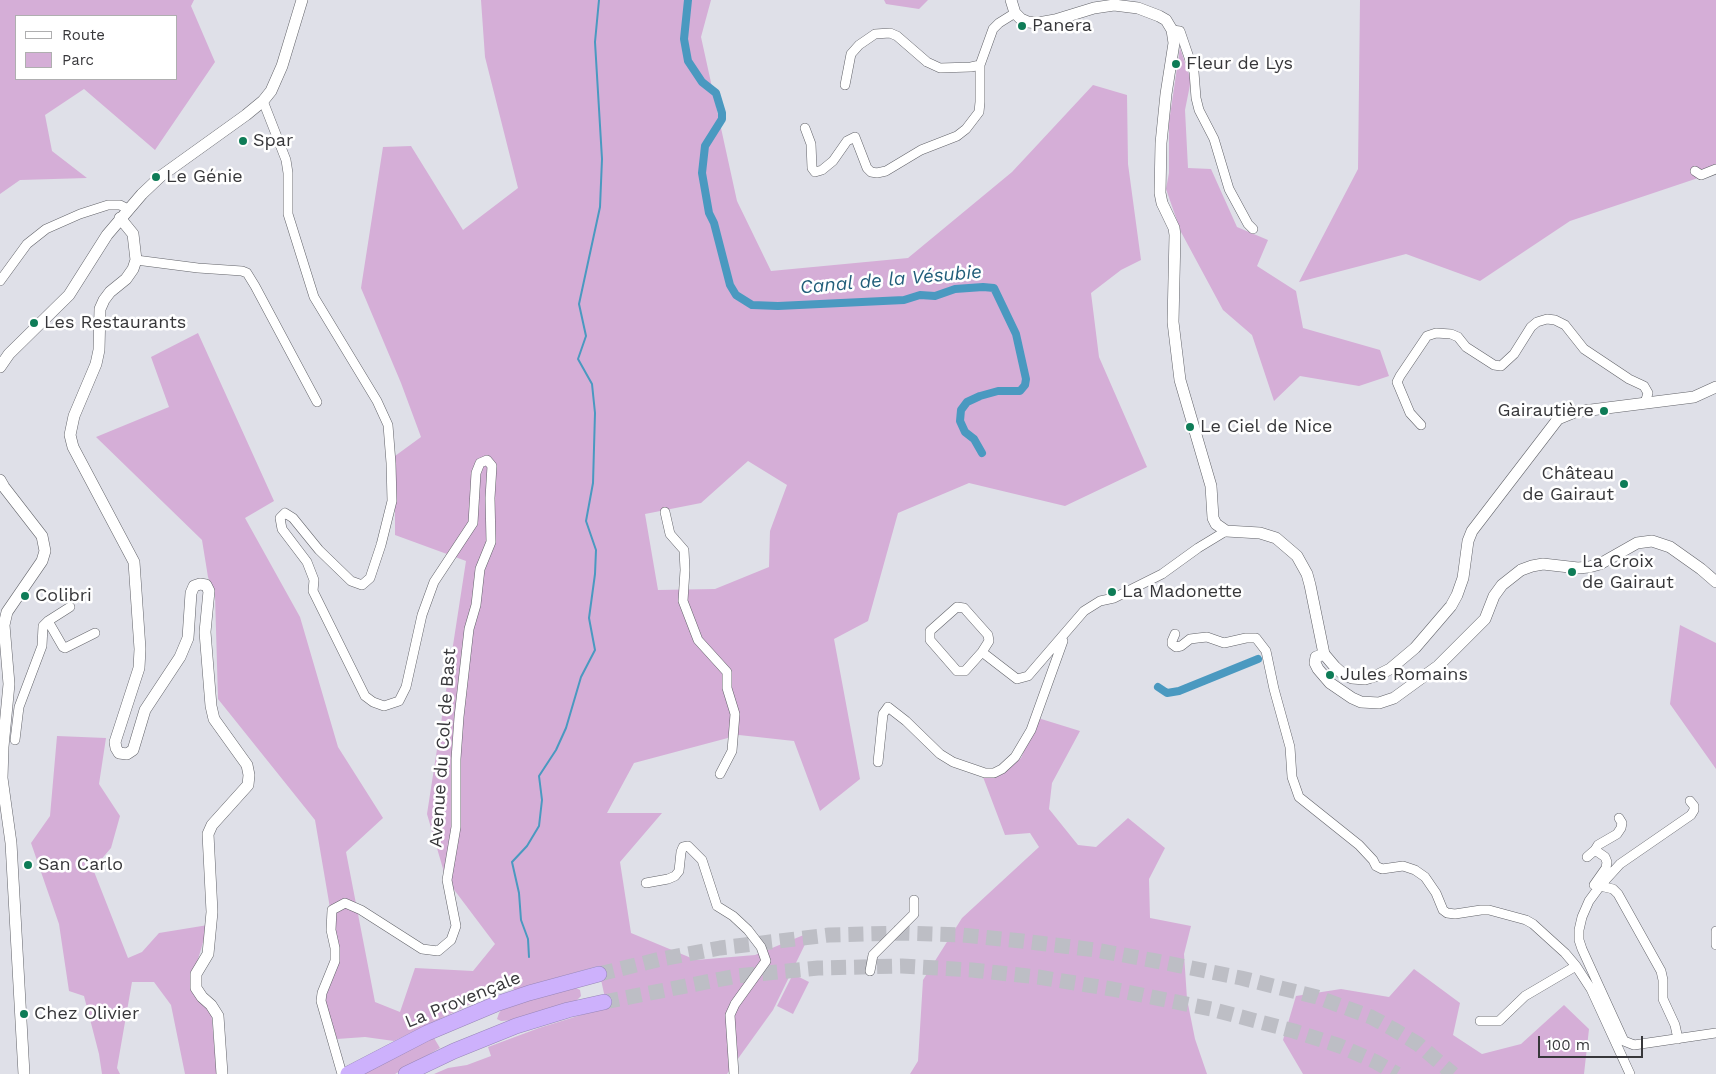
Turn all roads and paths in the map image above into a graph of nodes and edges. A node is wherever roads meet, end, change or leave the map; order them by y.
1 (302, 0) edge
2 (1011, 0) edge
3 (1015, 13) junction
4 (1172, 30) junction
5 (980, 65) junction
6 (845, 85) dead end
7 (263, 100) junction
8 (806, 128) dead end
9 (1716, 169) edge
10 (1695, 171) dead end
11 (124, 214) junction
12 (1253, 229) dead end
13 (136, 260) junction
14 (0, 281) edge
15 (5, 352) edge
16 (0, 368) edge
17 (1716, 388) edge
18 (317, 402) dead end
19 (1645, 403) junction
20 (1421, 425) dead end
21 (0, 480) edge
22 (665, 512) dead end
23 (1226, 531) junction
24 (1716, 582) edge
25 (70, 607) dead end
26 (48, 621) junction
27 (1067, 632) junction
28 (95, 633) dead end
29 (1175, 634) dead end
30 (982, 652) junction
31 (1324, 654) junction
32 (15, 740) dead end
33 (878, 762) dead end
34 (720, 774) dead end
35 (2, 801) edge
36 (1690, 801) dead end
37 (1619, 818) dead end
38 (1595, 850) junction
39 (1587, 857) dead end
40 (646, 883) dead end
41 (1600, 886) junction
42 (914, 900) dead end
43 (1585, 910) junction
44 (1716, 931) edge
45 (1716, 945) edge
46 (1576, 966) junction
47 (870, 971) dead end
48 (598, 974) tunnel mouth
49 (604, 1002) tunnel mouth
50 (1480, 1022) dead end
51 (1716, 1034) edge
52 (1678, 1039) junction
53 (347, 1073) edge
54 (24, 1074) edge
55 (222, 1074) edge
56 (406, 1074) edge
57 (734, 1074) edge
58 (1630, 1074) edge

1 - 7 street
2 - 3 street
3 - 4 street
3 - 5 street
4 - 12 street
4 - 23 street
5 - 6 street
5 - 8 street
7 - 11 street
7 - 53 street, Avenue du Col de Bast
9 - 10 street
11 - 13 street
11 - 14 street
11 - 15 street
13 - 18 street
13 - 55 street
15 - 16 street
17 - 19 street
19 - 20 street
19 - 31 street
21 - 35 street
22 - 34 street
23 - 27 street
23 - 31 street
24 - 31 street
25 - 26 street
26 - 28 street
26 - 32 street
27 - 30 street
27 - 33 street
29 - 46 street
30 - 30 street
35 - 54 street
36 - 41 street
37 - 38 street
38 - 39 street
38 - 43 street
40 - 57 street
41 - 43 street
41 - 52 street
42 - 47 street
43 - 52 street
44 - 45 street
46 - 50 street
46 - 58 street
48 - 53 highway, La Provençale
49 - 56 highway
51 - 52 street

